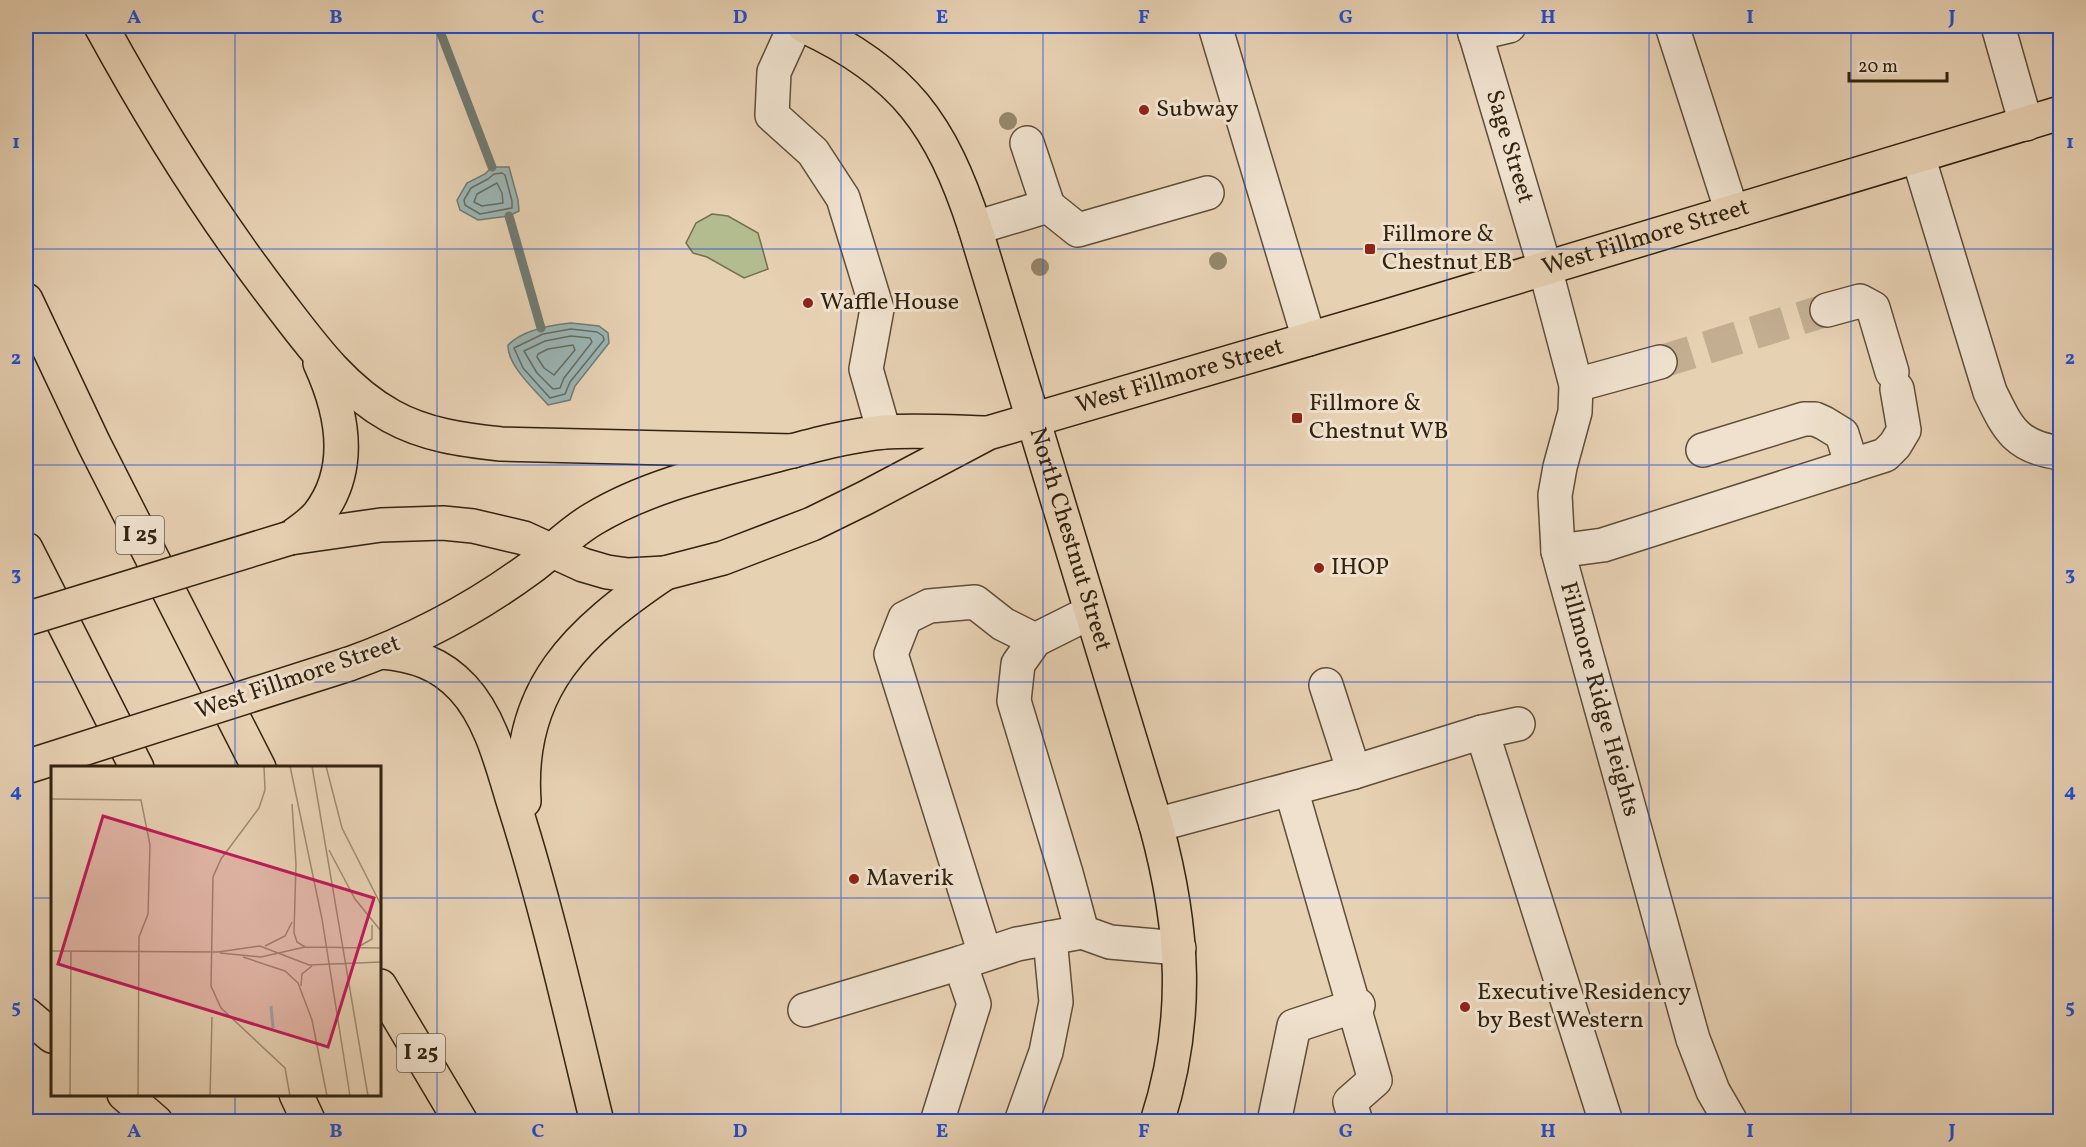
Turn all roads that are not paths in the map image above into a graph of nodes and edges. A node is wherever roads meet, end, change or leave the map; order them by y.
1 (101, 26) edge
2 (795, 26) edge
3 (804, 26) edge
4 (1215, 26) edge
5 (1509, 26) edge
6 (1672, 26) edge
7 (1998, 26) edge
8 (1474, 30) edge
9 (2061, 113) edge
10 (2026, 124) junction
11 (1027, 143) dead end
12 (1918, 156) junction
13 (1207, 193) dead end
14 (1048, 206) junction
15 (1732, 212) junction
16 (975, 228) junction
17 (1545, 268) junction
18 (26, 300) edge
19 (1827, 310) tunnel mouth
20 (1309, 339) junction
21 (311, 345) junction
22 (1660, 362) tunnel mouth
23 (1576, 385) junction
24 (1033, 420) junction
25 (885, 432) junction
26 (988, 433) junction
27 (1703, 450) dead end
28 (793, 451) junction
29 (2061, 453) edge
30 (1852, 466) junction
31 (290, 538) junction
32 (26, 549) edge
33 (552, 550) junction
34 (1558, 551) junction
35 (665, 573) junction
36 (1091, 612) junction
37 (26, 619) edge
38 (1035, 640) junction
39 (382, 652) junction
40 (1326, 685) dead end
41 (1518, 724) dead end
42 (1482, 732) junction
43 (136, 766) edge
44 (258, 766) edge
45 (26, 767) edge
46 (1354, 772) junction
47 (1291, 789) junction
48 (1156, 825) junction
49 (532, 859) junction
50 (1066, 935) junction
51 (1179, 948) junction
52 (973, 959) junction
53 (381, 988) edge
54 (1356, 1006) junction
55 (805, 1010) dead end
56 (26, 1014) edge
57 (51, 1035) edge
58 (125, 1096) edge
59 (296, 1096) edge
60 (156, 1122) edge
61 (309, 1122) edge
62 (461, 1122) edge
63 (597, 1122) edge
64 (937, 1122) edge
65 (1021, 1122) edge
66 (1157, 1122) edge
67 (1274, 1122) edge
68 (1356, 1122) edge
69 (1606, 1122) edge
70 (1731, 1122) edge

1 - 21 main road
2 - 25 street
3 - 16 main road, North Chestnut Street
4 - 20 street
5 - 8 street
6 - 15 street
7 - 10 street
8 - 17 street, Sage Street
9 - 10 main road, West Fillmore Street
10 - 12 main road, West Fillmore Street
11 - 14 street
12 - 15 main road, West Fillmore Street
12 - 29 street
13 - 14 street
14 - 16 street
15 - 17 main road, West Fillmore Street
16 - 24 main road, North Chestnut Street
17 - 20 main road, West Fillmore Street
17 - 23 street, Fillmore Ridge Heights
18 - 44 main road, I 25
19 - 30 street
20 - 24 main road, West Fillmore Street
21 - 28 main road
21 - 31 main road
22 - 23 street
23 - 34 street, Fillmore Ridge Heights
24 - 26 main road, West Fillmore Street
24 - 36 main road, North Chestnut Street
25 - 26 main road, West Fillmore Street
25 - 28 main road, West Fillmore Street
26 - 35 main road, West Fillmore Street
27 - 30 street
28 - 33 main road, West Fillmore Street
30 - 34 street
31 - 33 main road, West Fillmore Street
31 - 37 main road, West Fillmore Street, bridge
32 - 43 main road
33 - 35 main road, West Fillmore Street
33 - 39 main road, West Fillmore Street
34 - 70 street, Fillmore Ridge Heights
35 - 49 main road
36 - 38 street
36 - 48 main road, North Chestnut Street
38 - 50 street
38 - 52 street
39 - 45 main road, West Fillmore Street, bridge
39 - 49 main road
40 - 46 street
41 - 42 street
42 - 46 street
42 - 69 street
46 - 47 street
47 - 48 street
47 - 54 street
48 - 51 main road, North Chestnut Street
49 - 63 main road
50 - 51 street
50 - 52 street
50 - 65 street
51 - 66 main road, North Chestnut Street
52 - 55 street
52 - 64 street
53 - 62 main road, I 25
54 - 67 street
54 - 68 street
56 - 57 main road
58 - 60 main road
59 - 61 main road

